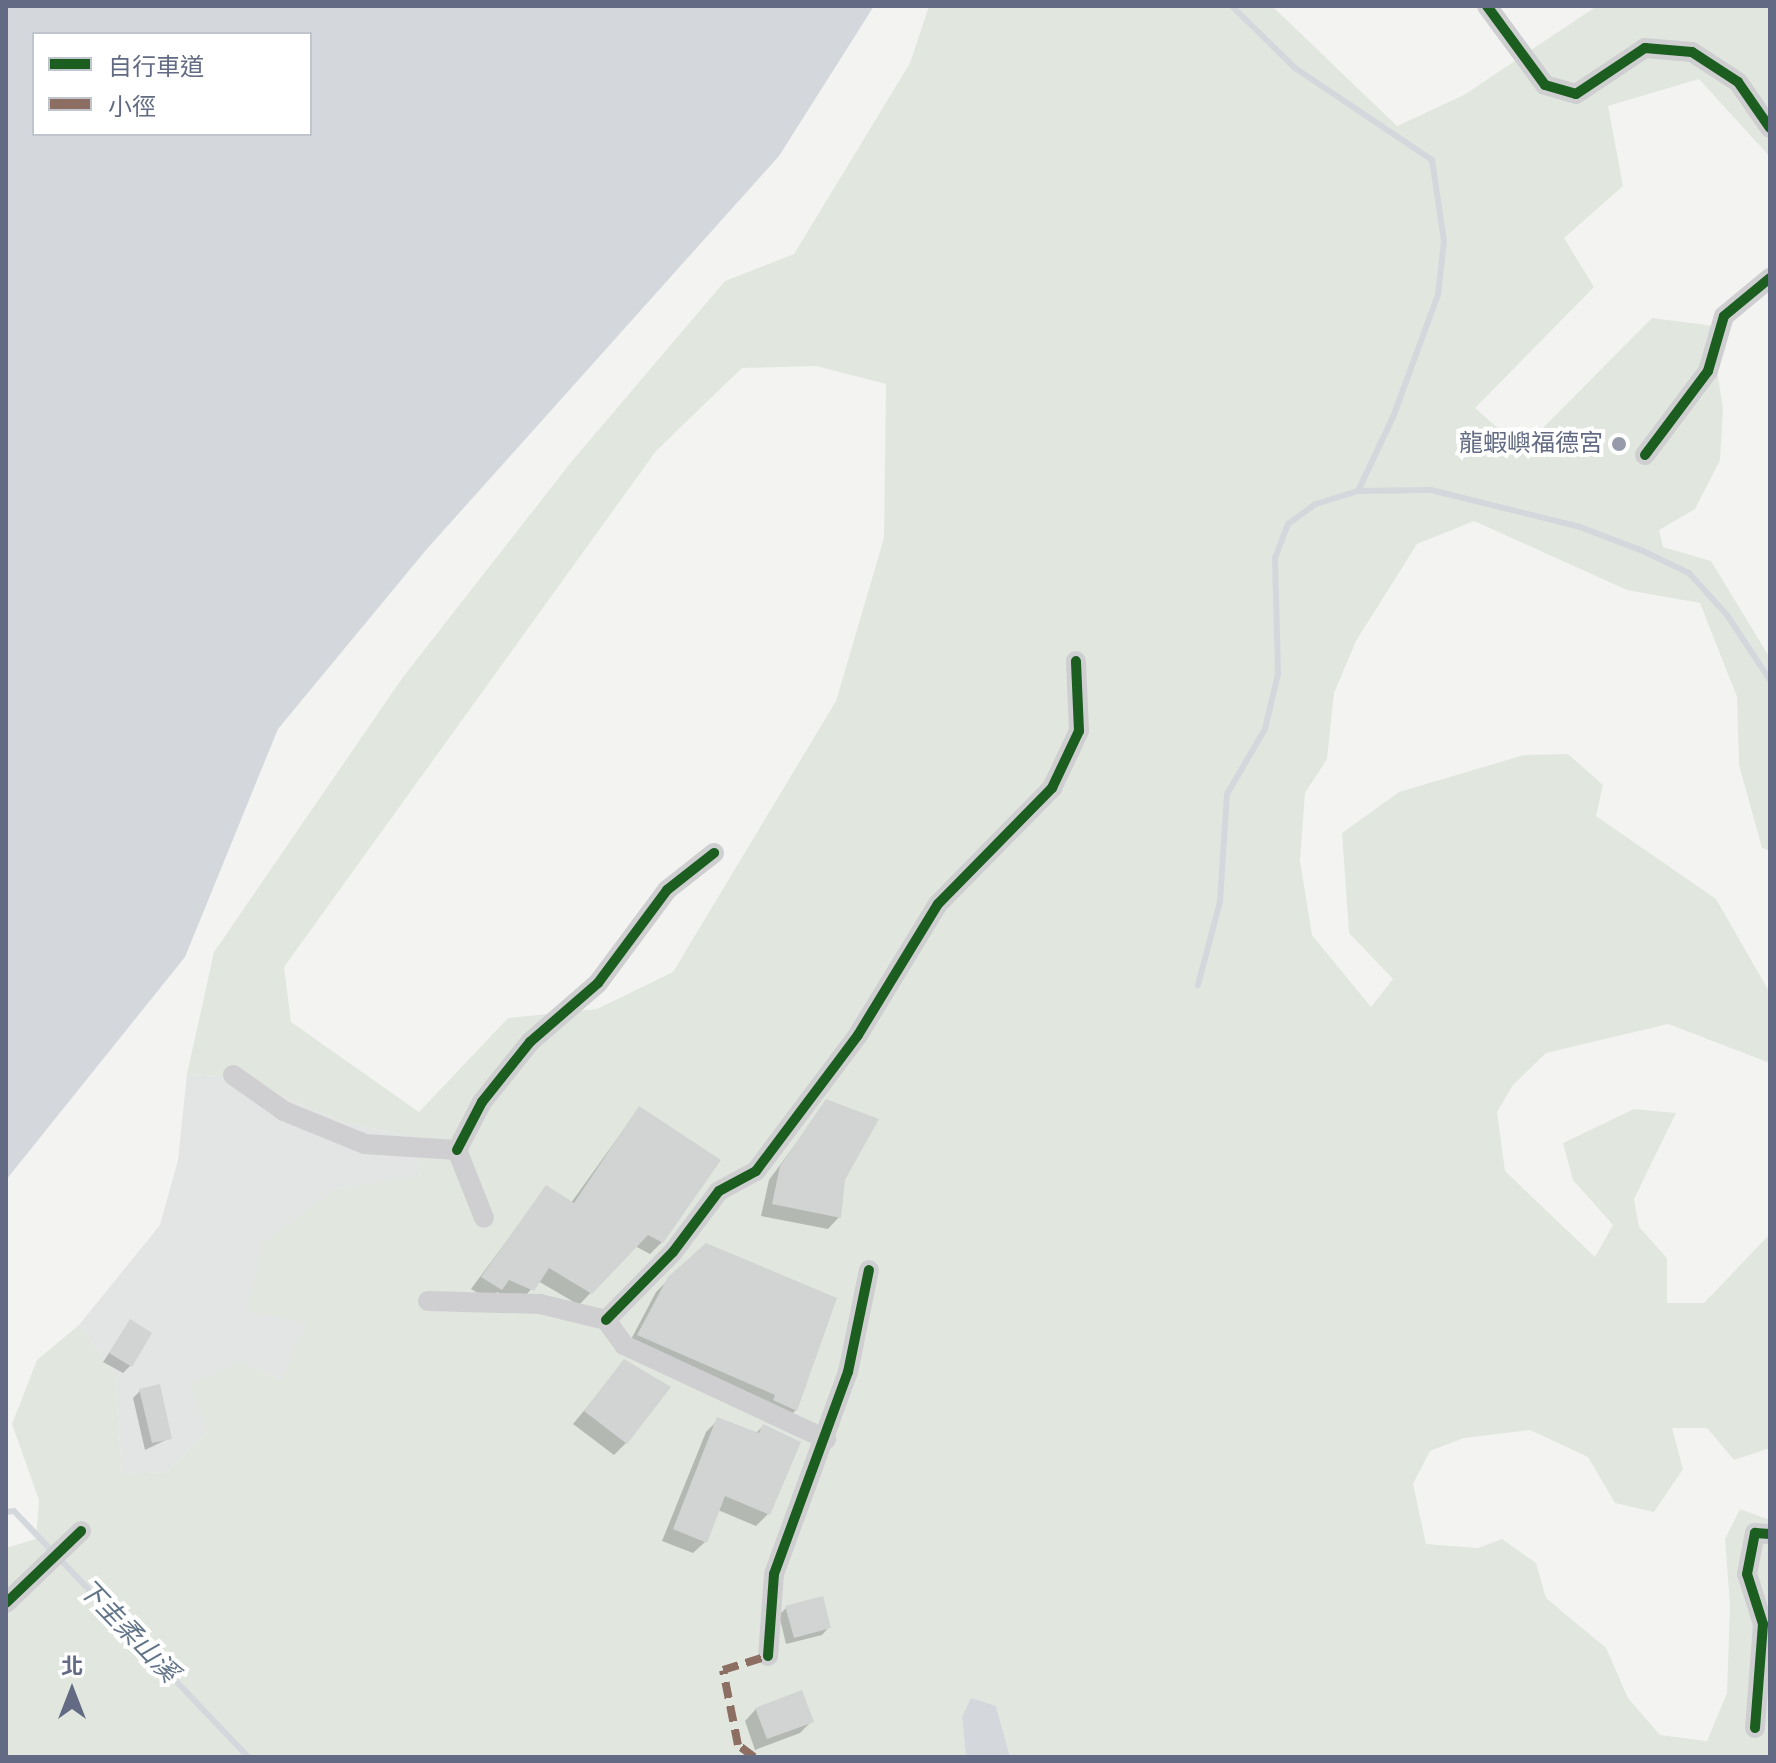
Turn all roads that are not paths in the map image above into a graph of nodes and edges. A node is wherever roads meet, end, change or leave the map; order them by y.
1 (1487, 6) edge
2 (1770, 128) edge
3 (1770, 278) edge
4 (1645, 455) dead end
5 (1076, 661) dead end
6 (714, 853) dead end
7 (233, 1075) dead end
8 (457, 1150) junction
9 (484, 1218) dead end
10 (869, 1270) dead end
11 (428, 1301) dead end
12 (606, 1320) junction
13 (826, 1439) junction
14 (81, 1531) dead end
15 (1770, 1534) edge
16 (6, 1603) edge
17 (768, 1656) dead end
18 (1755, 1728) dead end

1 - 2 street
3 - 4 street
5 - 12 street
6 - 8 street
7 - 8 street
8 - 9 street
10 - 13 street
11 - 12 street
12 - 13 street
13 - 17 street
14 - 16 street
15 - 18 street

